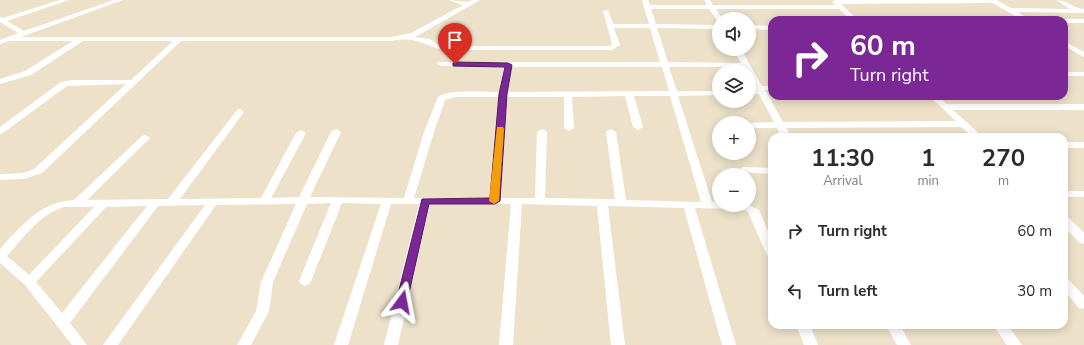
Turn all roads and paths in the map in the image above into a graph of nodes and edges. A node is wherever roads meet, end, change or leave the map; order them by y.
1 (66, 0) edge
2 (120, 0) edge
3 (452, 0) edge
4 (477, 0) edge
5 (645, 0) edge
6 (707, 0) edge
7 (895, 0) edge
8 (1059, 0) edge
9 (834, 1) edge
10 (864, 1) edge
11 (993, 1) edge
12 (468, 4) junction
13 (648, 7) junction
14 (712, 7) junction
15 (841, 7) junction
16 (1010, 10) junction
17 (606, 11) dead end
18 (1081, 11) edge
19 (715, 12) edge
20 (851, 16) edge
21 (1020, 16) edge
22 (1, 20) edge
23 (1068, 21) edge
24 (1084, 21) edge
25 (610, 26) junction
26 (654, 26) junction
27 (712, 27) edge
28 (756, 27) edge
29 (768, 28) edge
30 (24, 34) junction
31 (405, 37) junction
32 (9, 39) junction
33 (80, 40) junction
34 (179, 40) junction
35 (0, 42) edge
36 (1068, 45) edge
37 (1068, 46) edge
38 (1084, 46) edge
39 (617, 56) junction
40 (1084, 56) edge
41 (442, 64) dead end
42 (508, 65) junction
43 (664, 65) junction
44 (712, 65) edge
45 (1068, 74) edge
46 (1084, 74) edge
47 (756, 81) edge
48 (0, 82) edge
49 (133, 82) junction
50 (768, 89) edge
51 (761, 90) junction
52 (756, 91) edge
53 (712, 93) edge
54 (503, 94) junction
55 (568, 94) junction
56 (629, 94) junction
57 (675, 94) junction
58 (938, 100) edge
59 (946, 107) junction
60 (1084, 107) edge
61 (240, 112) dead end
62 (964, 124) junction
63 (756, 125) edge
64 (780, 125) junction
65 (638, 127) dead end
66 (570, 128) dead end
67 (0, 132) edge
68 (336, 132) dead end
69 (542, 132) dead end
70 (611, 132) dead end
71 (301, 133) dead end
72 (785, 133) edge
73 (974, 133) edge
74 (145, 138) dead end
75 (1068, 145) edge
76 (1084, 145) edge
77 (756, 170) edge
78 (768, 171) edge
79 (0, 177) edge
80 (1068, 194) edge
81 (1084, 194) edge
82 (303, 200) junction
83 (338, 200) junction
84 (264, 201) junction
85 (387, 201) junction
86 (408, 201) junction
87 (425, 201) junction
88 (495, 201) junction
89 (517, 201) junction
90 (540, 201) junction
91 (171, 203) junction
92 (212, 203) junction
93 (77, 204) junction
94 (103, 204) junction
95 (155, 204) junction
96 (602, 204) junction
97 (621, 204) junction
98 (689, 205) junction
99 (708, 206) junction
100 (1068, 224) edge
101 (1084, 240) edge
102 (768, 244) edge
103 (0, 256) edge
104 (305, 281) dead end
105 (29, 282) junction
106 (1068, 286) edge
107 (1084, 304) edge
108 (63, 322) junction
109 (804, 329) edge
110 (895, 329) edge
111 (1003, 329) edge
112 (80, 345) edge
113 (110, 345) edge
114 (244, 345) edge
115 (341, 345) edge
116 (391, 345) edge
117 (506, 345) edge
118 (618, 345) edge
119 (729, 345) edge
120 (811, 345) edge
121 (904, 345) edge
122 (1015, 345) edge

1 - 22 street
2 - 30 street
3 - 12 street
4 - 12 street
5 - 13 street
6 - 14 street
7 - 10 street
7 - 11 street
8 - 18 street
9 - 10 street
9 - 15 street
11 - 16 street
12 - 31 street
13 - 14 street
13 - 26 street
14 - 15 street
14 - 19 street
15 - 20 street
16 - 18 street
16 - 21 street
17 - 25 street
22 - 30 street
23 - 24 street
25 - 26 street
25 - 39 street
26 - 27 street
26 - 43 street
28 - 29 street
30 - 32 street
31 - 34 street
31 - 39 street
32 - 33 street
32 - 35 street
33 - 34 street
33 - 48 street
34 - 49 street
36 - 38 street
37 - 40 street
39 - 42 street
39 - 43 street
41 - 42 street
42 - 54 street
43 - 44 street
43 - 57 street
45 - 46 street
47 - 51 street
49 - 67 street
49 - 79 street
50 - 51 street
51 - 52 street
51 - 64 street
53 - 57 street
54 - 55 street
54 - 86 street
54 - 88 street
55 - 56 street
55 - 66 street
56 - 57 street
56 - 65 street
57 - 99 street
58 - 59 street
59 - 60 street
59 - 62 street
61 - 91 street
62 - 64 street
62 - 73 street
63 - 64 street
64 - 72 street
68 - 82 street
69 - 90 street
70 - 97 street
71 - 84 street
74 - 93 street
75 - 76 street
77 - 78 street
80 - 81 street
82 - 83 street
82 - 84 street
82 - 114 street
83 - 85 street
83 - 104 street
84 - 92 street
85 - 86 street
85 - 115 street
86 - 87 street
87 - 88 street
87 - 116 street
88 - 89 street
89 - 90 street
89 - 117 street
90 - 96 street
91 - 92 street
91 - 95 street
92 - 113 street
93 - 94 street
93 - 103 street
94 - 95 street
94 - 105 street
95 - 108 street
96 - 97 street
96 - 118 street
97 - 98 street
98 - 99 street
98 - 119 street
99 - 102 street
100 - 101 street
103 - 105 street
105 - 108 street
106 - 107 street
108 - 112 street
109 - 120 street
110 - 121 street
111 - 122 street

